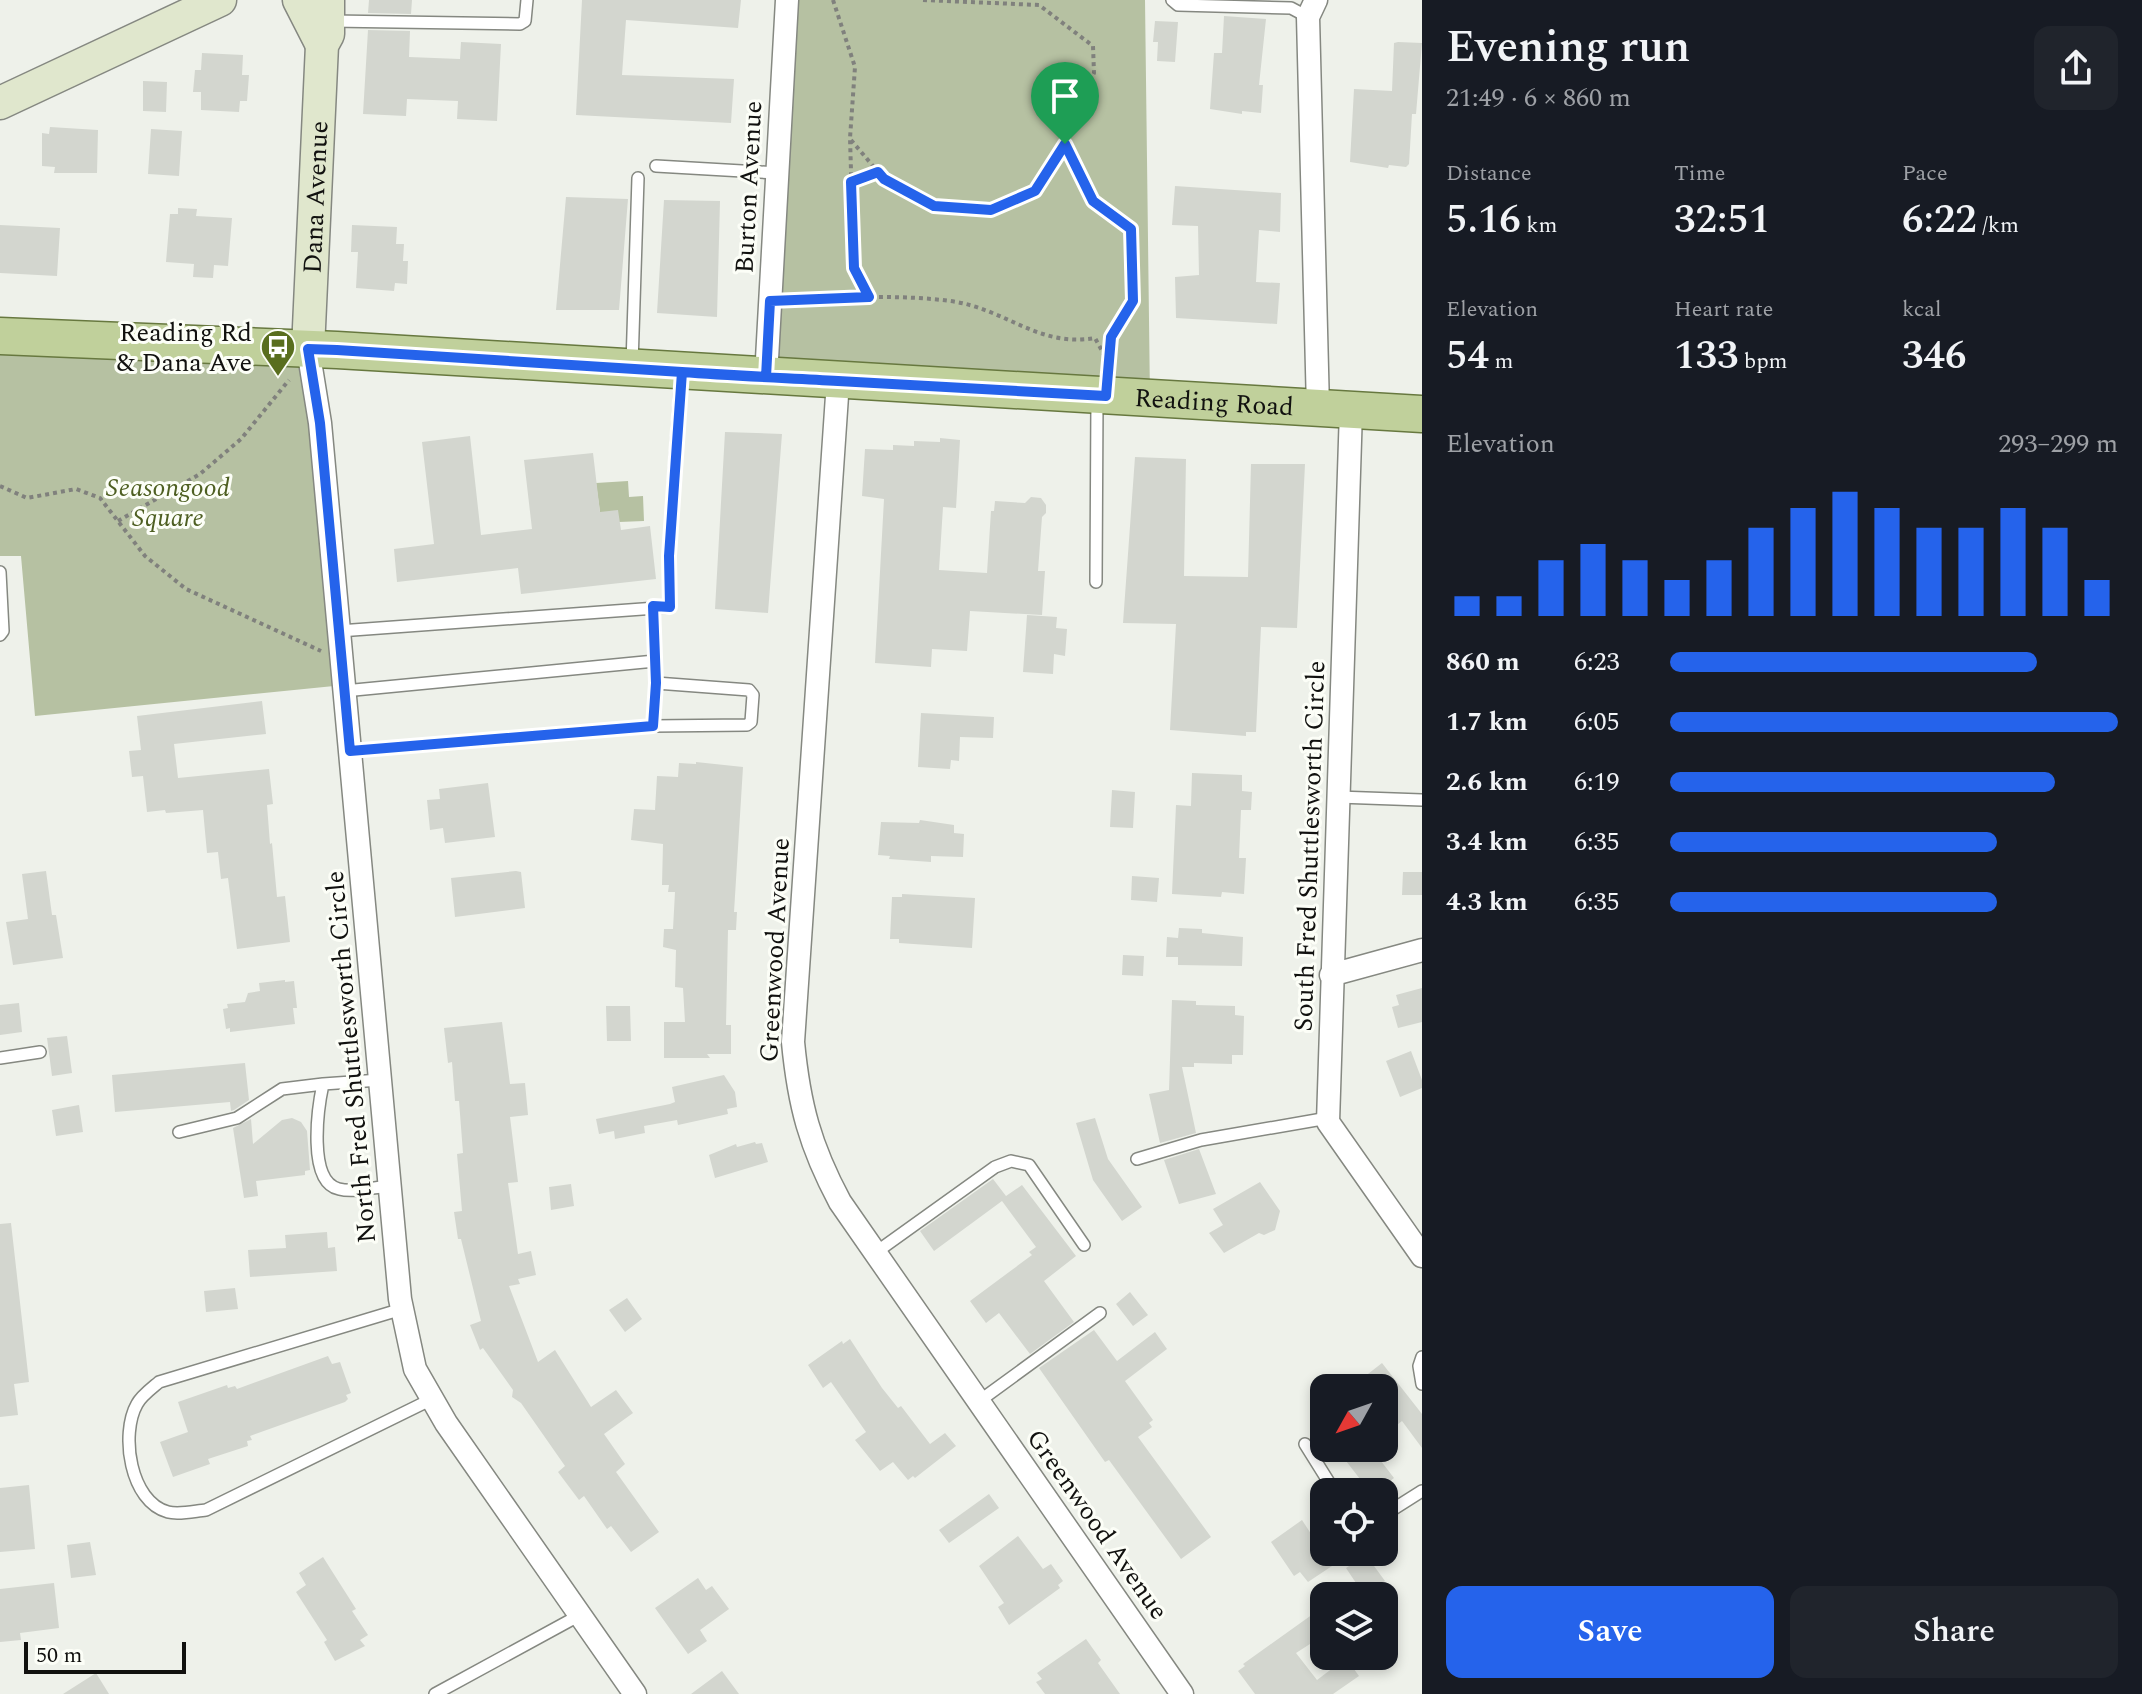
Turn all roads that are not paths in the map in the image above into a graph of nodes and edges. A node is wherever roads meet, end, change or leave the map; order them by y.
1 (220, 0) edge
2 (299, 0) edge
3 (527, 0) edge
4 (787, 0) edge
5 (1172, 0) edge
6 (1313, 5) edge
7 (326, 22) edge
8 (0, 103) edge
9 (656, 166) dead end
10 (777, 173) junction
11 (638, 178) dead end
12 (0, 336) edge
13 (308, 349) junction
14 (632, 369) junction
15 (682, 372) junction
16 (766, 377) junction
17 (838, 381) junction
18 (1104, 385) junction
19 (1335, 409) junction
20 (1422, 414) edge
21 (0, 572) edge
22 (1096, 582) dead end
23 (653, 606) junction
24 (339, 631) junction
25 (0, 635) edge
26 (655, 661) junction
27 (656, 683) junction
28 (344, 691) junction
29 (653, 726) junction
30 (350, 751) junction
31 (1338, 797) junction
32 (1422, 800) edge
33 (1422, 950) edge
34 (1331, 975) junction
35 (40, 1052) dead end
36 (0, 1058) edge
37 (380, 1080) junction
38 (323, 1084) junction
39 (1328, 1118) junction
40 (179, 1132) dead end
41 (1137, 1159) dead end
42 (390, 1186) junction
43 (1084, 1245) dead end
44 (875, 1253) junction
45 (1422, 1256) edge
46 (402, 1309) junction
47 (1100, 1313) dead end
48 (1422, 1357) edge
49 (1422, 1384) edge
50 (432, 1399) junction
51 (978, 1402) junction
52 (1305, 1444) dead end
53 (1326, 1478) edge
54 (1422, 1491) edge
55 (1398, 1506) edge
56 (580, 1615) junction
57 (435, 1694) edge
58 (635, 1694) edge
59 (1182, 1694) edge

1 - 8 street
2 - 7 street, Dana Avenue
3 - 7 lane
4 - 10 street, Burton Avenue
5 - 6 lane
6 - 19 street, South Fred Shuttlesworth Circle
7 - 13 street, Dana Avenue
9 - 10 lane
10 - 16 street, Burton Avenue
11 - 14 lane
12 - 13 main road, Reading Road
13 - 14 main road, Reading Road
13 - 24 street, North Fred Shuttlesworth Circle
14 - 15 main road, Reading Road
15 - 16 main road, Reading Road
15 - 23 lane
16 - 17 main road, Reading Road
17 - 18 main road, Reading Road
17 - 44 street, Greenwood Avenue
18 - 19 main road, Reading Road
18 - 22 lane
19 - 20 main road, Reading Road
19 - 31 street, South Fred Shuttlesworth Circle
21 - 25 lane
23 - 24 lane
23 - 26 lane
24 - 28 street, North Fred Shuttlesworth Circle
26 - 27 lane
26 - 28 lane
27 - 29 lane
27 - 29 lane
28 - 30 street, North Fred Shuttlesworth Circle
29 - 30 lane
30 - 37 street, North Fred Shuttlesworth Circle
31 - 32 lane
31 - 34 street, South Fred Shuttlesworth Circle
33 - 34 street
34 - 39 street, South Fred Shuttlesworth Circle
35 - 36 lane
37 - 38 lane
37 - 42 street, North Fred Shuttlesworth Circle
38 - 40 lane
38 - 42 lane
39 - 41 lane
39 - 45 street
42 - 46 street, North Fred Shuttlesworth Circle
43 - 44 lane
44 - 51 street, Greenwood Avenue
46 - 50 street, North Fred Shuttlesworth Circle
46 - 50 lane
47 - 51 lane
48 - 49 lane
50 - 56 street, North Fred Shuttlesworth Circle
51 - 59 street, Greenwood Avenue
52 - 53 lane
54 - 55 lane
56 - 57 lane
56 - 58 street, North Fred Shuttlesworth Circle

